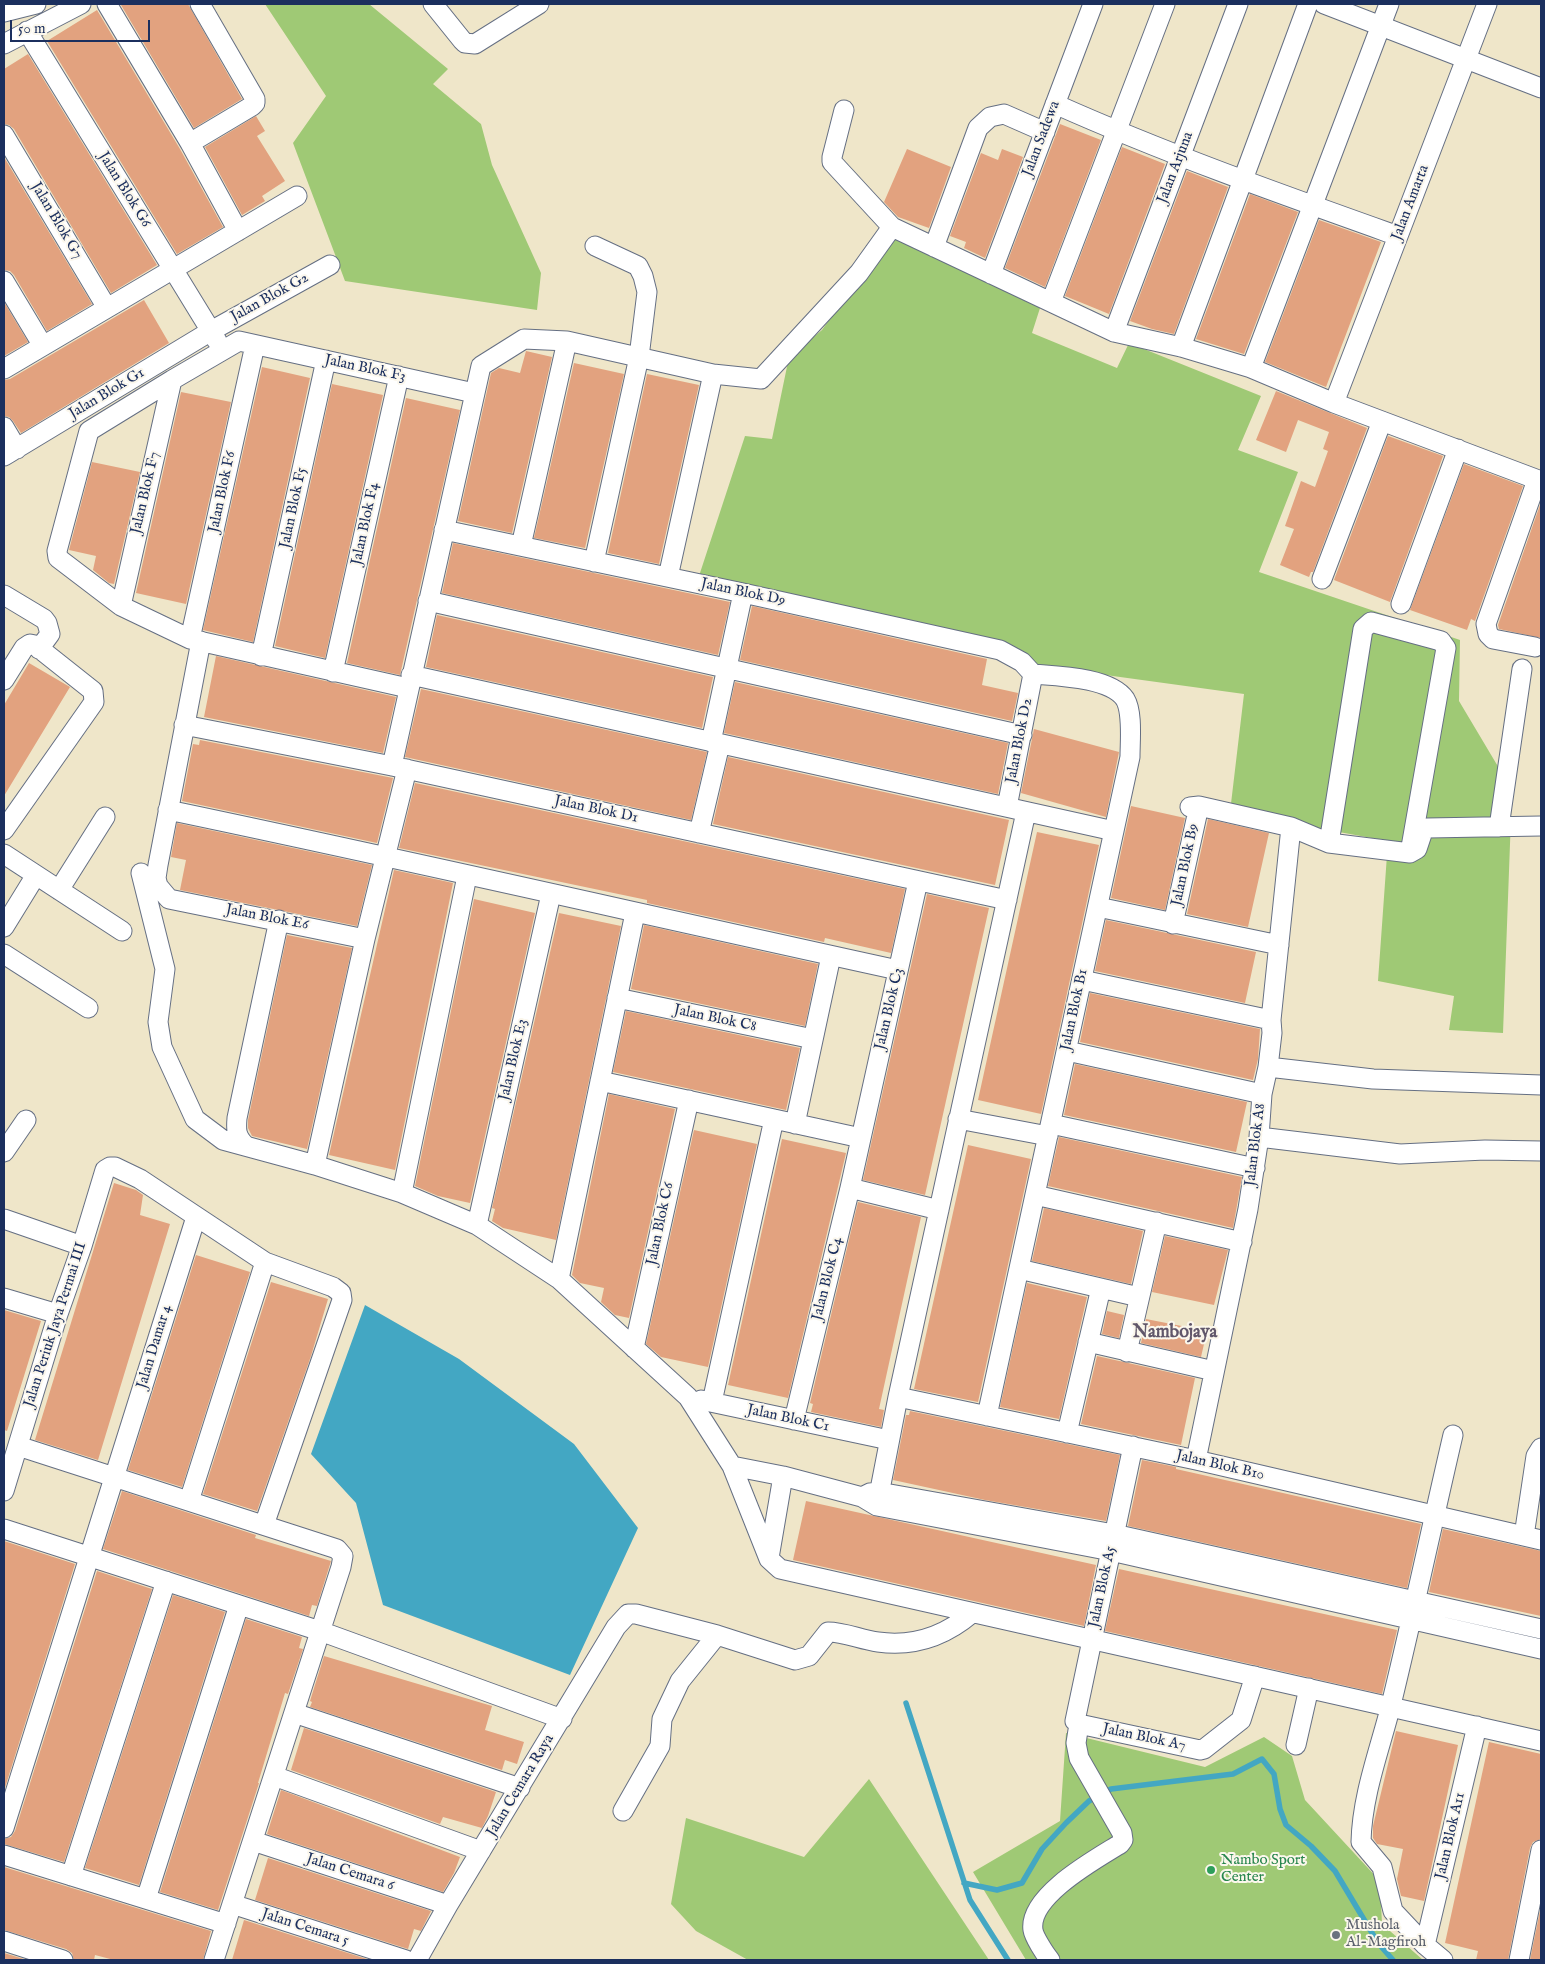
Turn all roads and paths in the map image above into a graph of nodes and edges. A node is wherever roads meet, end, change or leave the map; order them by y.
1 (82, 4) edge
2 (107, 4) edge
3 (200, 4) edge
4 (433, 4) edge
5 (539, 4) edge
6 (1093, 4) edge
7 (1165, 4) edge
8 (1238, 4) edge
9 (1308, 4) edge
10 (1324, 4) edge
11 (1389, 4) edge
12 (1487, 4) edge
13 (30, 5) edge
14 (4, 12) edge
15 (1381, 26) junction
16 (31, 29) junction
17 (4, 44) edge
18 (1466, 59) junction
19 (1541, 88) edge
20 (1056, 104) junction
21 (844, 110) dead end
22 (1117, 131) junction
23 (1045, 132) junction
24 (4, 135) edge
25 (190, 143) junction
26 (1181, 155) junction
27 (1243, 180) junction
28 (297, 196) dead end
29 (1312, 205) junction
30 (892, 227) junction
31 (238, 231) junction
32 (1398, 236) junction
33 (596, 246) dead end
34 (934, 247) junction
35 (330, 265) dead end
36 (173, 269) junction
37 (991, 274) junction
38 (4, 281) edge
39 (1051, 302) junction
40 (107, 308) junction
41 (211, 331) junction
42 (1114, 332) junction
43 (567, 341) junction
44 (255, 345) junction
45 (43, 346) junction
46 (1181, 347) junction
47 (222, 350) junction
48 (639, 357) junction
49 (326, 360) junction
50 (1251, 368) junction
51 (4, 369) edge
52 (713, 374) junction
53 (399, 376) junction
54 (172, 380) junction
55 (474, 393) junction
56 (1334, 403) junction
57 (1382, 421) junction
58 (4, 427) edge
59 (1458, 449) junction
60 (10, 452) edge
61 (1539, 481) edge
62 (444, 530) junction
63 (521, 546) junction
64 (594, 562) junction
65 (668, 577) junction
66 (1322, 579) dead end
67 (743, 593) junction
68 (4, 594) edge
69 (428, 601) junction
70 (1401, 604) dead end
71 (121, 606) junction
72 (195, 640) junction
73 (1535, 647) dead end
74 (39, 649) junction
75 (262, 656) junction
76 (727, 668) junction
77 (1522, 669) dead end
78 (333, 672) junction
79 (1033, 674) junction
80 (4, 680) edge
81 (410, 682) junction
82 (184, 725) junction
83 (1022, 735) junction
84 (715, 743) junction
85 (399, 767) junction
86 (1006, 808) junction
87 (168, 810) junction
88 (1026, 812) junction
89 (105, 817) dead end
90 (1541, 826) edge
91 (1291, 827) junction
92 (1500, 827) junction
93 (4, 830) edge
94 (1114, 831) junction
95 (699, 833) junction
96 (1329, 843) junction
97 (1410, 853) junction
98 (4, 854) edge
99 (385, 855) junction
100 (141, 873) dead end
101 (36, 875) junction
102 (467, 876) junction
103 (918, 881) junction
104 (59, 890) junction
105 (551, 894) junction
106 (169, 899) joint
107 (1007, 900) junction
108 (1098, 907) junction
109 (635, 912) junction
110 (279, 920) junction
111 (1173, 924) junction
112 (4, 927) edge
113 (122, 931) dead end
114 (365, 939) junction
115 (1279, 945) junction
116 (4, 954) edge
117 (831, 956) junction
118 (898, 970) junction
119 (1082, 980) junction
120 (617, 998) junction
121 (88, 1008) dead end
122 (1271, 1020) junction
123 (813, 1039) junction
124 (1067, 1051) junction
125 (1268, 1067) junction
126 (600, 1081) junction
127 (1541, 1085) edge
128 (1262, 1094) junction
129 (689, 1100) junction
130 (774, 1119) junction
131 (958, 1119) junction
132 (26, 1120) dead end
133 (795, 1124) junction
134 (1049, 1130) junction
135 (1259, 1137) junction
136 (861, 1138) junction
137 (245, 1145) junction
138 (1541, 1151) edge
139 (4, 1152) edge
140 (315, 1165) junction
141 (1255, 1168) junction
142 (850, 1188) junction
143 (402, 1193) junction
144 (1035, 1195) junction
145 (939, 1210) junction
146 (196, 1217) junction
147 (4, 1219) edge
148 (1156, 1222) junction
149 (478, 1225) junction
150 (1242, 1242) junction
151 (82, 1246) junction
152 (266, 1262) junction
153 (1019, 1269) junction
154 (559, 1279) junction
155 (1101, 1288) junction
156 (1139, 1297) junction
157 (4, 1298) edge
158 (58, 1314) junction
159 (1088, 1342) junction
160 (634, 1348) junction
161 (1127, 1352) junction
162 (1214, 1372) junction
163 (688, 1397) junction
164 (898, 1398) junction
165 (712, 1402) junction
166 (987, 1416) junction
167 (794, 1420) junction
168 (1067, 1433) junction
169 (1453, 1435) dead end
170 (889, 1440) junction
171 (18, 1446) junction
172 (1133, 1446) junction
173 (1541, 1448) edge
174 (1196, 1460) junction
175 (732, 1466) junction
176 (783, 1476) junction
177 (115, 1477) junction
178 (4, 1491) edge
179 (872, 1498) junction
180 (189, 1501) junction
181 (1434, 1516) junction
182 (264, 1525) junction
183 (4, 1529) edge
184 (1533, 1538) edge
185 (1112, 1542) junction
186 (90, 1557) junction
187 (769, 1559) junction
188 (166, 1581) junction
189 (239, 1605) junction
190 (1413, 1611) junction
191 (972, 1613) junction
192 (1541, 1629) edge
193 (320, 1631) junction
194 (717, 1635) junction
195 (1092, 1640) junction
196 (1541, 1649) edge
197 (1255, 1676) junction
198 (1309, 1688) junction
199 (1390, 1707) junction
200 (294, 1713) junction
201 (562, 1719) junction
202 (1079, 1724) junction
203 (1477, 1726) junction
204 (1541, 1740) edge
205 (1296, 1745) dead end
206 (274, 1776) junction
207 (520, 1788) junction
208 (623, 1811) dead end
209 (4, 1828) edge
210 (253, 1841) junction
211 (1541, 1850) edge
212 (481, 1851) junction
213 (4, 1855) edge
214 (71, 1876) junction
215 (146, 1899) junction
216 (232, 1904) junction
217 (448, 1905) junction
218 (226, 1924) junction
219 (4, 1941) edge
220 (1425, 1945) junction
221 (64, 1960) edge
222 (214, 1960) edge
223 (406, 1960) edge
224 (417, 1960) edge
225 (1050, 1960) edge
226 (1442, 1960) edge
227 (1519, 1960) edge

1 - 16 street
2 - 25 street
3 - 25 street
4 - 5 street
6 - 20 street, Jalan Sadewa
7 - 22 street
8 - 26 street, Jalan Arjuna
9 - 27 street
10 - 15 street
11 - 15 street
12 - 18 street, Jalan Amarta
13 - 14 street
13 - 16 street, Jalan Blok G6
15 - 18 street
15 - 29 street
16 - 17 street
16 - 36 street, Jalan Blok G6
18 - 19 street
18 - 32 street, Jalan Amarta
20 - 22 street
20 - 23 street, Jalan Sadewa
21 - 30 street
22 - 26 street
22 - 39 street
23 - 34 street
23 - 37 street, Jalan Sadewa
24 - 40 street, Jalan Blok G7
25 - 31 street
26 - 27 street
26 - 42 street, Jalan Arjuna
27 - 29 street
27 - 46 street
28 - 31 street
29 - 32 street
29 - 50 street
30 - 34 street
30 - 52 street
31 - 36 street
32 - 56 street, Jalan Amarta
33 - 48 street
34 - 37 street
35 - 41 street, Jalan Blok G2
36 - 40 street
36 - 41 street, Jalan Blok G6
37 - 39 street
38 - 45 street
39 - 42 street
40 - 45 street
41 - 47 street, Jalan Blok G6
41 - 60 street, Jalan Blok G1
42 - 46 street
43 - 48 street
43 - 55 street
43 - 63 street
44 - 47 street, Jalan Blok F3
44 - 49 street, Jalan Blok F3
44 - 72 street, Jalan Blok F6
45 - 51 street
46 - 50 street
47 - 54 street, Jalan Blok F3
48 - 52 street
48 - 64 street
49 - 53 street, Jalan Blok F3
49 - 75 street, Jalan Blok F5
50 - 56 street
52 - 65 street
53 - 55 street, Jalan Blok F3
53 - 78 street, Jalan Blok F4
54 - 71 street, Jalan Blok F7
54 - 71 street, Jalan Blok F3
55 - 62 street
56 - 57 street
57 - 59 street
57 - 66 street
58 - 60 street
59 - 61 street
59 - 70 street
61 - 73 street
62 - 63 street, Jalan Blok D9
62 - 69 street
63 - 64 street, Jalan Blok D9
64 - 65 street, Jalan Blok D9
65 - 67 street, Jalan Blok D9
67 - 76 street
67 - 79 street, Jalan Blok D9
68 - 74 street
69 - 76 street
69 - 81 street
71 - 72 street, Jalan Blok F3
72 - 75 street, Jalan Blok F3
72 - 82 street, Jalan Blok F6
74 - 80 street
74 - 93 street
75 - 78 street, Jalan Blok F3
76 - 83 street
76 - 84 street
77 - 92 street
78 - 81 street, Jalan Blok F3
79 - 83 street, Jalan Blok D2
79 - 94 street, Jalan Blok B1
81 - 84 street, Jalan Blok F3
81 - 85 street
82 - 85 street, Jalan Blok D1
82 - 87 street, Jalan Blok F6
83 - 86 street, Jalan Blok D2
84 - 86 street, Jalan Blok F3
84 - 95 street
85 - 95 street, Jalan Blok D1
85 - 99 street
86 - 88 street, Jalan Blok F3
87 - 99 street
87 - 106 street, Jalan Blok F6
88 - 94 street, Jalan Blok F3
88 - 107 street
89 - 104 street
90 - 92 street
91 - 96 street
91 - 111 street, Jalan Blok B9
91 - 115 street, Jalan Blok A8
92 - 97 street
94 - 108 street, Jalan Blok B1
95 - 103 street, Jalan Blok D1
96 - 97 street
96 - 97 street
98 - 101 street
99 - 102 street
99 - 114 street
100 - 137 street
101 - 104 street
101 - 112 street
102 - 105 street
102 - 143 street
103 - 107 street, Jalan Blok D1
103 - 118 street, Jalan Blok C3
104 - 113 street
105 - 109 street
105 - 149 street, Jalan Blok E3
106 - 110 street, Jalan Blok E6
107 - 131 street
108 - 111 street
108 - 119 street, Jalan Blok B1
109 - 117 street
109 - 120 street
110 - 114 street, Jalan Blok E6
110 - 137 street
111 - 115 street
114 - 140 street
115 - 122 street, Jalan Blok A8
116 - 121 street
117 - 118 street
117 - 123 street
118 - 136 street, Jalan Blok C3
119 - 122 street
119 - 124 street, Jalan Blok B1
120 - 123 street, Jalan Blok C8
120 - 126 street
122 - 125 street, Jalan Blok A8
123 - 133 street
124 - 128 street
124 - 134 street, Jalan Blok B1
125 - 127 street
125 - 128 street, Jalan Blok A8
126 - 129 street
126 - 154 street
128 - 135 street, Jalan Blok A8
129 - 130 street
129 - 160 street, Jalan Blok C6
130 - 133 street
130 - 165 street
131 - 134 street
131 - 145 street
132 - 139 street
133 - 136 street
134 - 141 street
134 - 144 street, Jalan Blok B1
135 - 138 street
135 - 141 street, Jalan Blok A8
136 - 142 street, Jalan Blok C4
137 - 140 street
140 - 143 street
141 - 150 street, Jalan Blok A8
142 - 145 street
142 - 167 street, Jalan Blok C4
143 - 149 street
144 - 148 street
144 - 153 street, Jalan Blok B1
145 - 164 street
146 - 151 street, Jalan Periuk Jaya Permai III
146 - 152 street
146 - 177 street, Jalan Damar 4
147 - 151 street
148 - 150 street
148 - 156 street
149 - 154 street
150 - 162 street, Jalan Blok A8
151 - 158 street, Jalan Periuk Jaya Permai III
152 - 180 street
152 - 182 street
153 - 155 street
153 - 166 street, Jalan Blok B1
154 - 160 street
155 - 156 street
155 - 159 street
156 - 161 street
157 - 158 street
158 - 171 street, Jalan Periuk Jaya Permai III
159 - 161 street
159 - 168 street
160 - 163 street
161 - 162 street
162 - 174 street, Jalan Blok A8
163 - 165 street, Jalan Blok C1
163 - 175 street
164 - 166 street, Jalan Blok B10
164 - 170 street
165 - 167 street, Jalan Blok C1
166 - 168 street, Jalan Blok B10
167 - 170 street, Jalan Blok C1
168 - 172 street, Jalan Blok B10
169 - 181 street
170 - 179 street
171 - 177 street
171 - 178 street, Jalan Periuk Jaya Permai III
172 - 174 street, Jalan Blok B10
172 - 185 street, Jalan Blok A5
173 - 184 street
174 - 181 street, Jalan Blok B10
175 - 176 street
175 - 187 street
176 - 179 street
176 - 187 street
177 - 180 street
177 - 186 street, Jalan Damar 4
179 - 185 street
180 - 182 street
181 - 184 street, Jalan Blok B10
181 - 190 street
182 - 193 street
183 - 186 street
185 - 190 street
185 - 195 street, Jalan Blok A5
186 - 188 street
186 - 209 street, Jalan Damar 4
187 - 191 street
188 - 189 street
188 - 214 street
189 - 193 street
189 - 215 street
190 - 192 street
190 - 196 street
190 - 199 street
191 - 194 street
191 - 195 street
193 - 200 street
193 - 201 street
194 - 201 street, Jalan Cemara Raya
194 - 208 street
195 - 197 street
195 - 202 street
197 - 198 street
197 - 202 street, Jalan Blok A7
198 - 199 street
198 - 205 street
199 - 203 street
199 - 220 street
200 - 206 street
200 - 207 street
201 - 207 street, Jalan Cemara Raya
202 - 225 street
203 - 204 street
203 - 220 street, Jalan Blok A11
206 - 210 street
206 - 212 street
207 - 212 street, Jalan Cemara Raya
210 - 216 street
210 - 217 street, Jalan Cemara 6
211 - 227 street
212 - 217 street, Jalan Cemara Raya
213 - 214 street
214 - 215 street
215 - 218 street
216 - 218 street
216 - 223 street, Jalan Cemara 5
217 - 224 street, Jalan Cemara Raya
218 - 222 street
219 - 221 street
220 - 226 street

